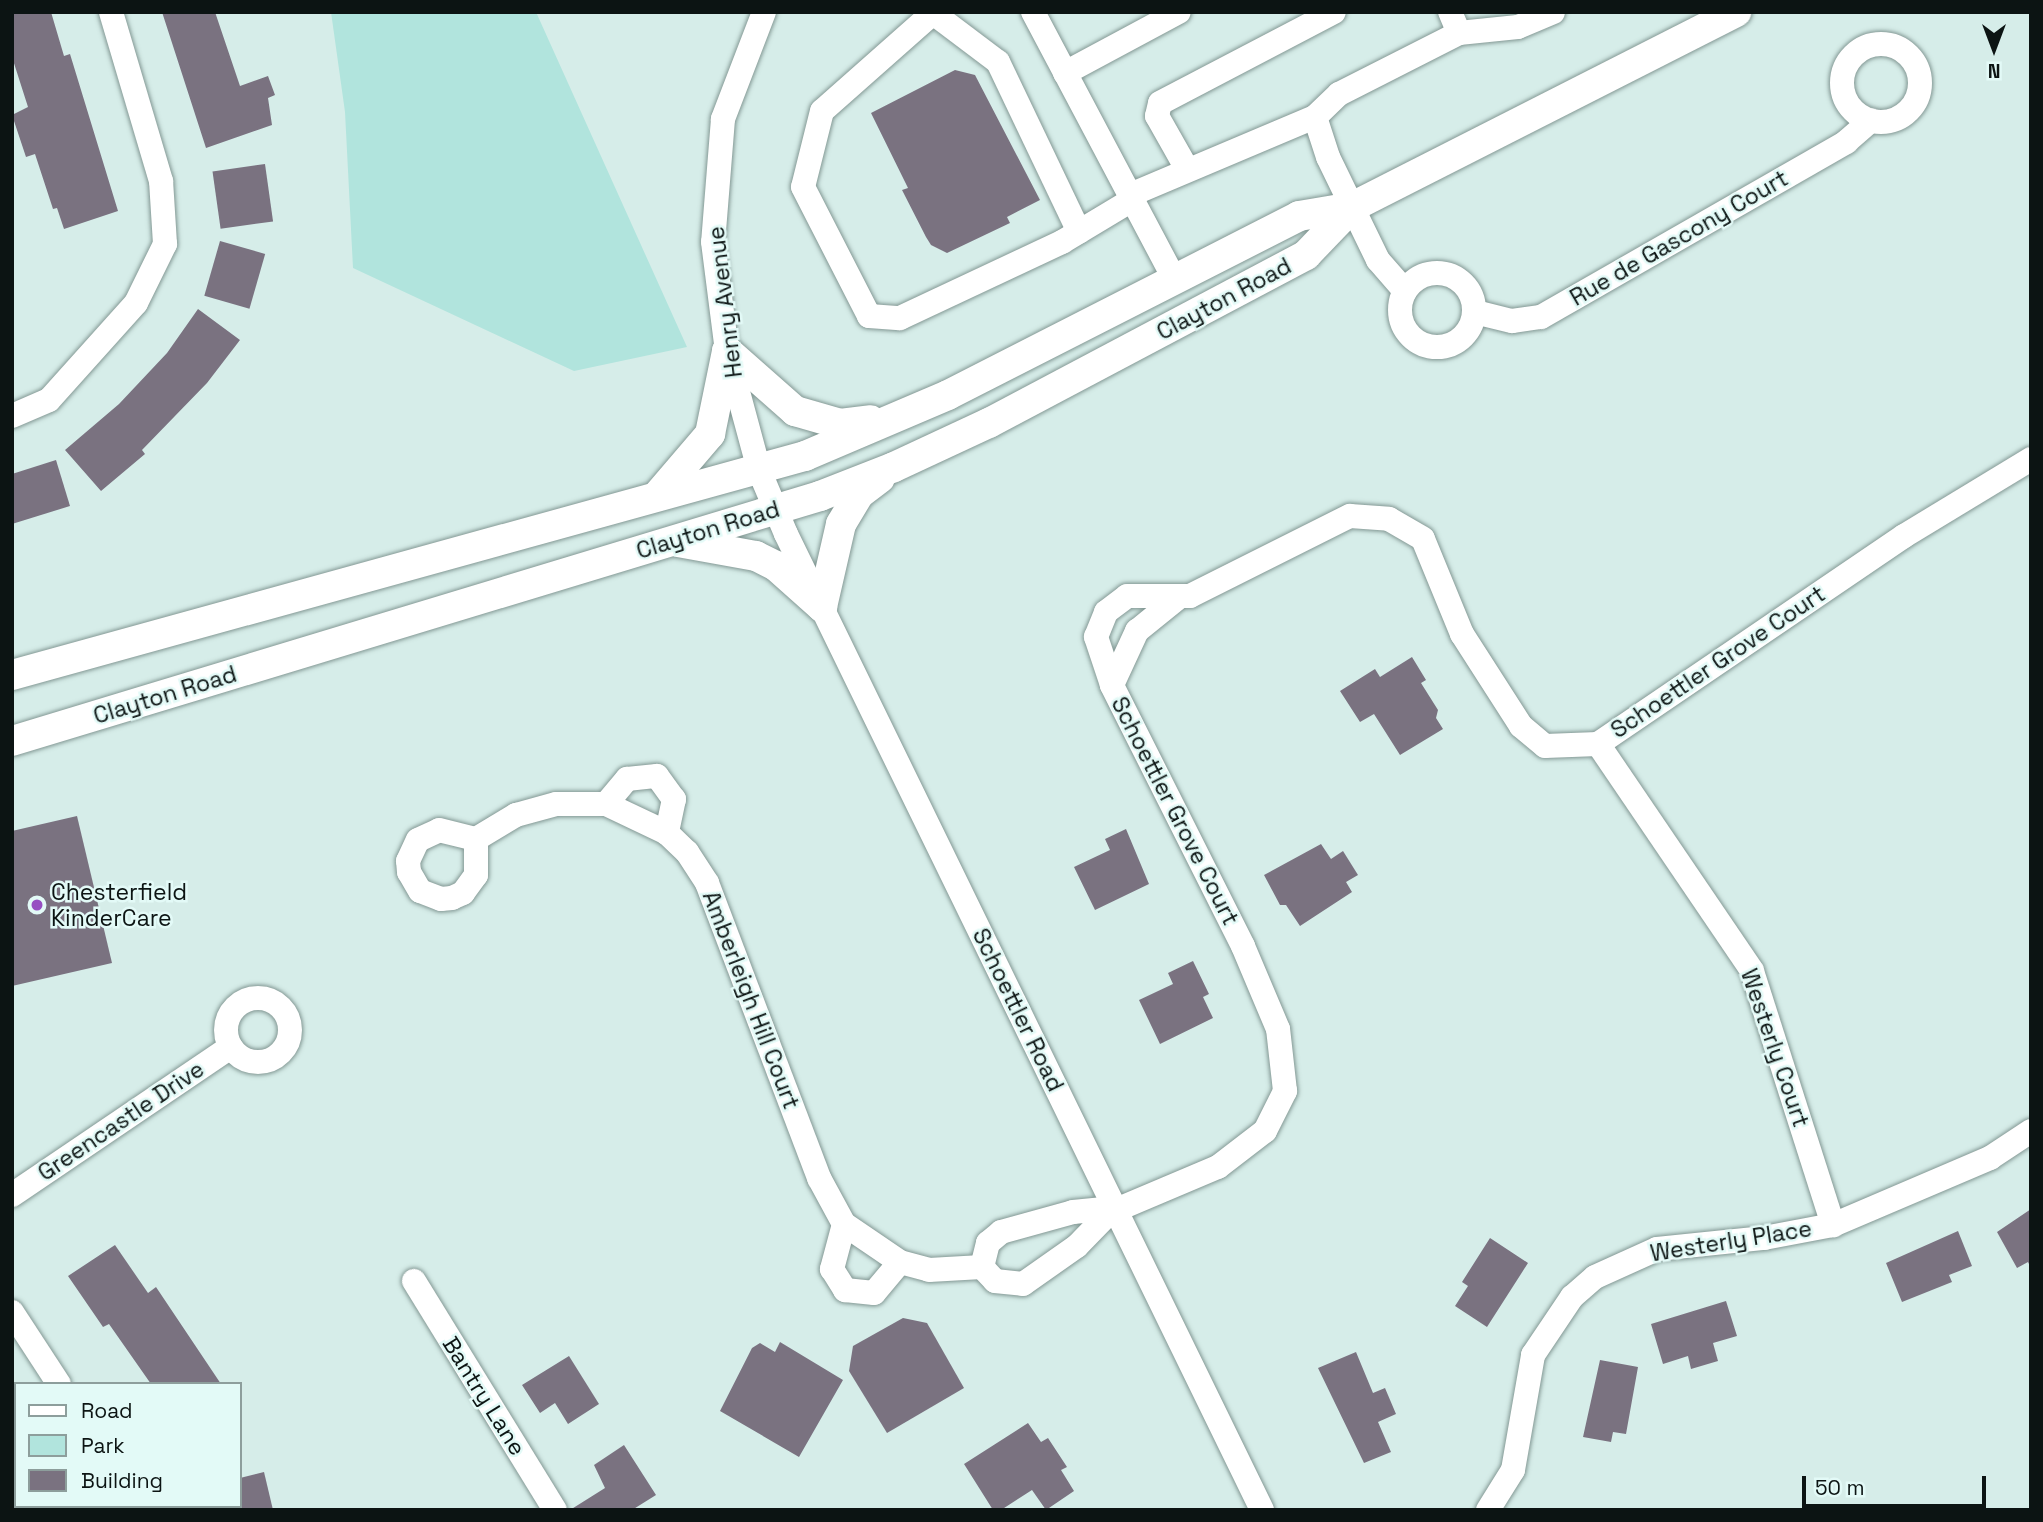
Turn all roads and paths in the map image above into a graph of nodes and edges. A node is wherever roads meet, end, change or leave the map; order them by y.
1 (111, 12) edge
2 (764, 12) edge
3 (1033, 12) edge
4 (1179, 12) edge
5 (1334, 12) edge
6 (1553, 12) edge
7 (1736, 12) edge
8 (934, 13) edge
9 (1455, 22) edge
10 (1065, 73) junction
11 (1315, 117) junction
12 (1871, 120) dead end
13 (1187, 169) junction
14 (1131, 197) junction
15 (1352, 206) junction
16 (1079, 232) junction
17 (1175, 280) junction
18 (1405, 291) junction
19 (1475, 312) junction
20 (727, 351) junction
21 (12, 416) edge
22 (894, 421) junction
23 (2031, 459) edge
24 (894, 467) junction
25 (759, 470) junction
26 (657, 496) junction
27 (774, 510) junction
28 (671, 541) junction
29 (1180, 596) junction
30 (822, 607) junction
31 (12, 675) edge
32 (1112, 685) junction
33 (12, 741) edge
34 (1598, 744) junction
35 (606, 804) junction
36 (667, 833) junction
37 (476, 839) dead end
38 (231, 1047) dead end
39 (2031, 1131) edge
40 (12, 1195) edge
41 (1115, 1209) junction
42 (844, 1224) junction
43 (1833, 1224) junction
44 (900, 1262) junction
45 (982, 1267) junction
46 (414, 1281) dead end
47 (12, 1312) edge
48 (58, 1382) edge
49 (555, 1510) edge
50 (1262, 1510) edge
51 (1488, 1510) edge

1 - 21 street
2 - 20 street, Henry Avenue
3 - 10 street
4 - 10 street
5 - 13 street
6 - 9 street
7 - 15 main road, Clayton Road
8 - 16 street
8 - 16 street
9 - 11 street
10 - 14 street
11 - 13 street
11 - 15 street
12 - 19 street, Rue de Gascony Court
13 - 14 street
14 - 16 street
14 - 17 street
15 - 17 main road, Clayton Road
15 - 18 street
15 - 24 main road, Clayton Road
17 - 22 main road, Clayton Road
18 - 19 street
18 - 19 street
20 - 22 main road
20 - 25 street, Henry Avenue
20 - 26 main road
22 - 25 main road, Clayton Road
23 - 34 street, Schoettler Grove Court
24 - 27 main road, Clayton Road
24 - 30 main road
25 - 26 main road, Clayton Road
25 - 27 street, Henry Avenue
26 - 31 main road, Clayton Road
27 - 28 main road, Clayton Road
27 - 30 street, Schoettler Road
28 - 30 main road
28 - 33 main road, Clayton Road
29 - 32 street, Schoettler Grove Court
29 - 32 street, Schoettler Grove Court
29 - 34 street, Schoettler Grove Court
30 - 41 street, Schoettler Road
32 - 41 street, Schoettler Grove Court
34 - 43 street, Westerly Court
35 - 36 street, Amberleigh Hill Court
35 - 36 street
35 - 37 street, Amberleigh Hill Court
36 - 42 street, Amberleigh Hill Court
38 - 40 street, Greencastle Drive
39 - 43 street, Westerly Place
41 - 45 street
41 - 45 street
41 - 50 street, Schoettler Road
42 - 44 street, Amberleigh Hill Court
42 - 44 street
43 - 51 street, Westerly Place
44 - 45 street, Amberleigh Hill Court
46 - 49 street, Bantry Lane
47 - 48 street

